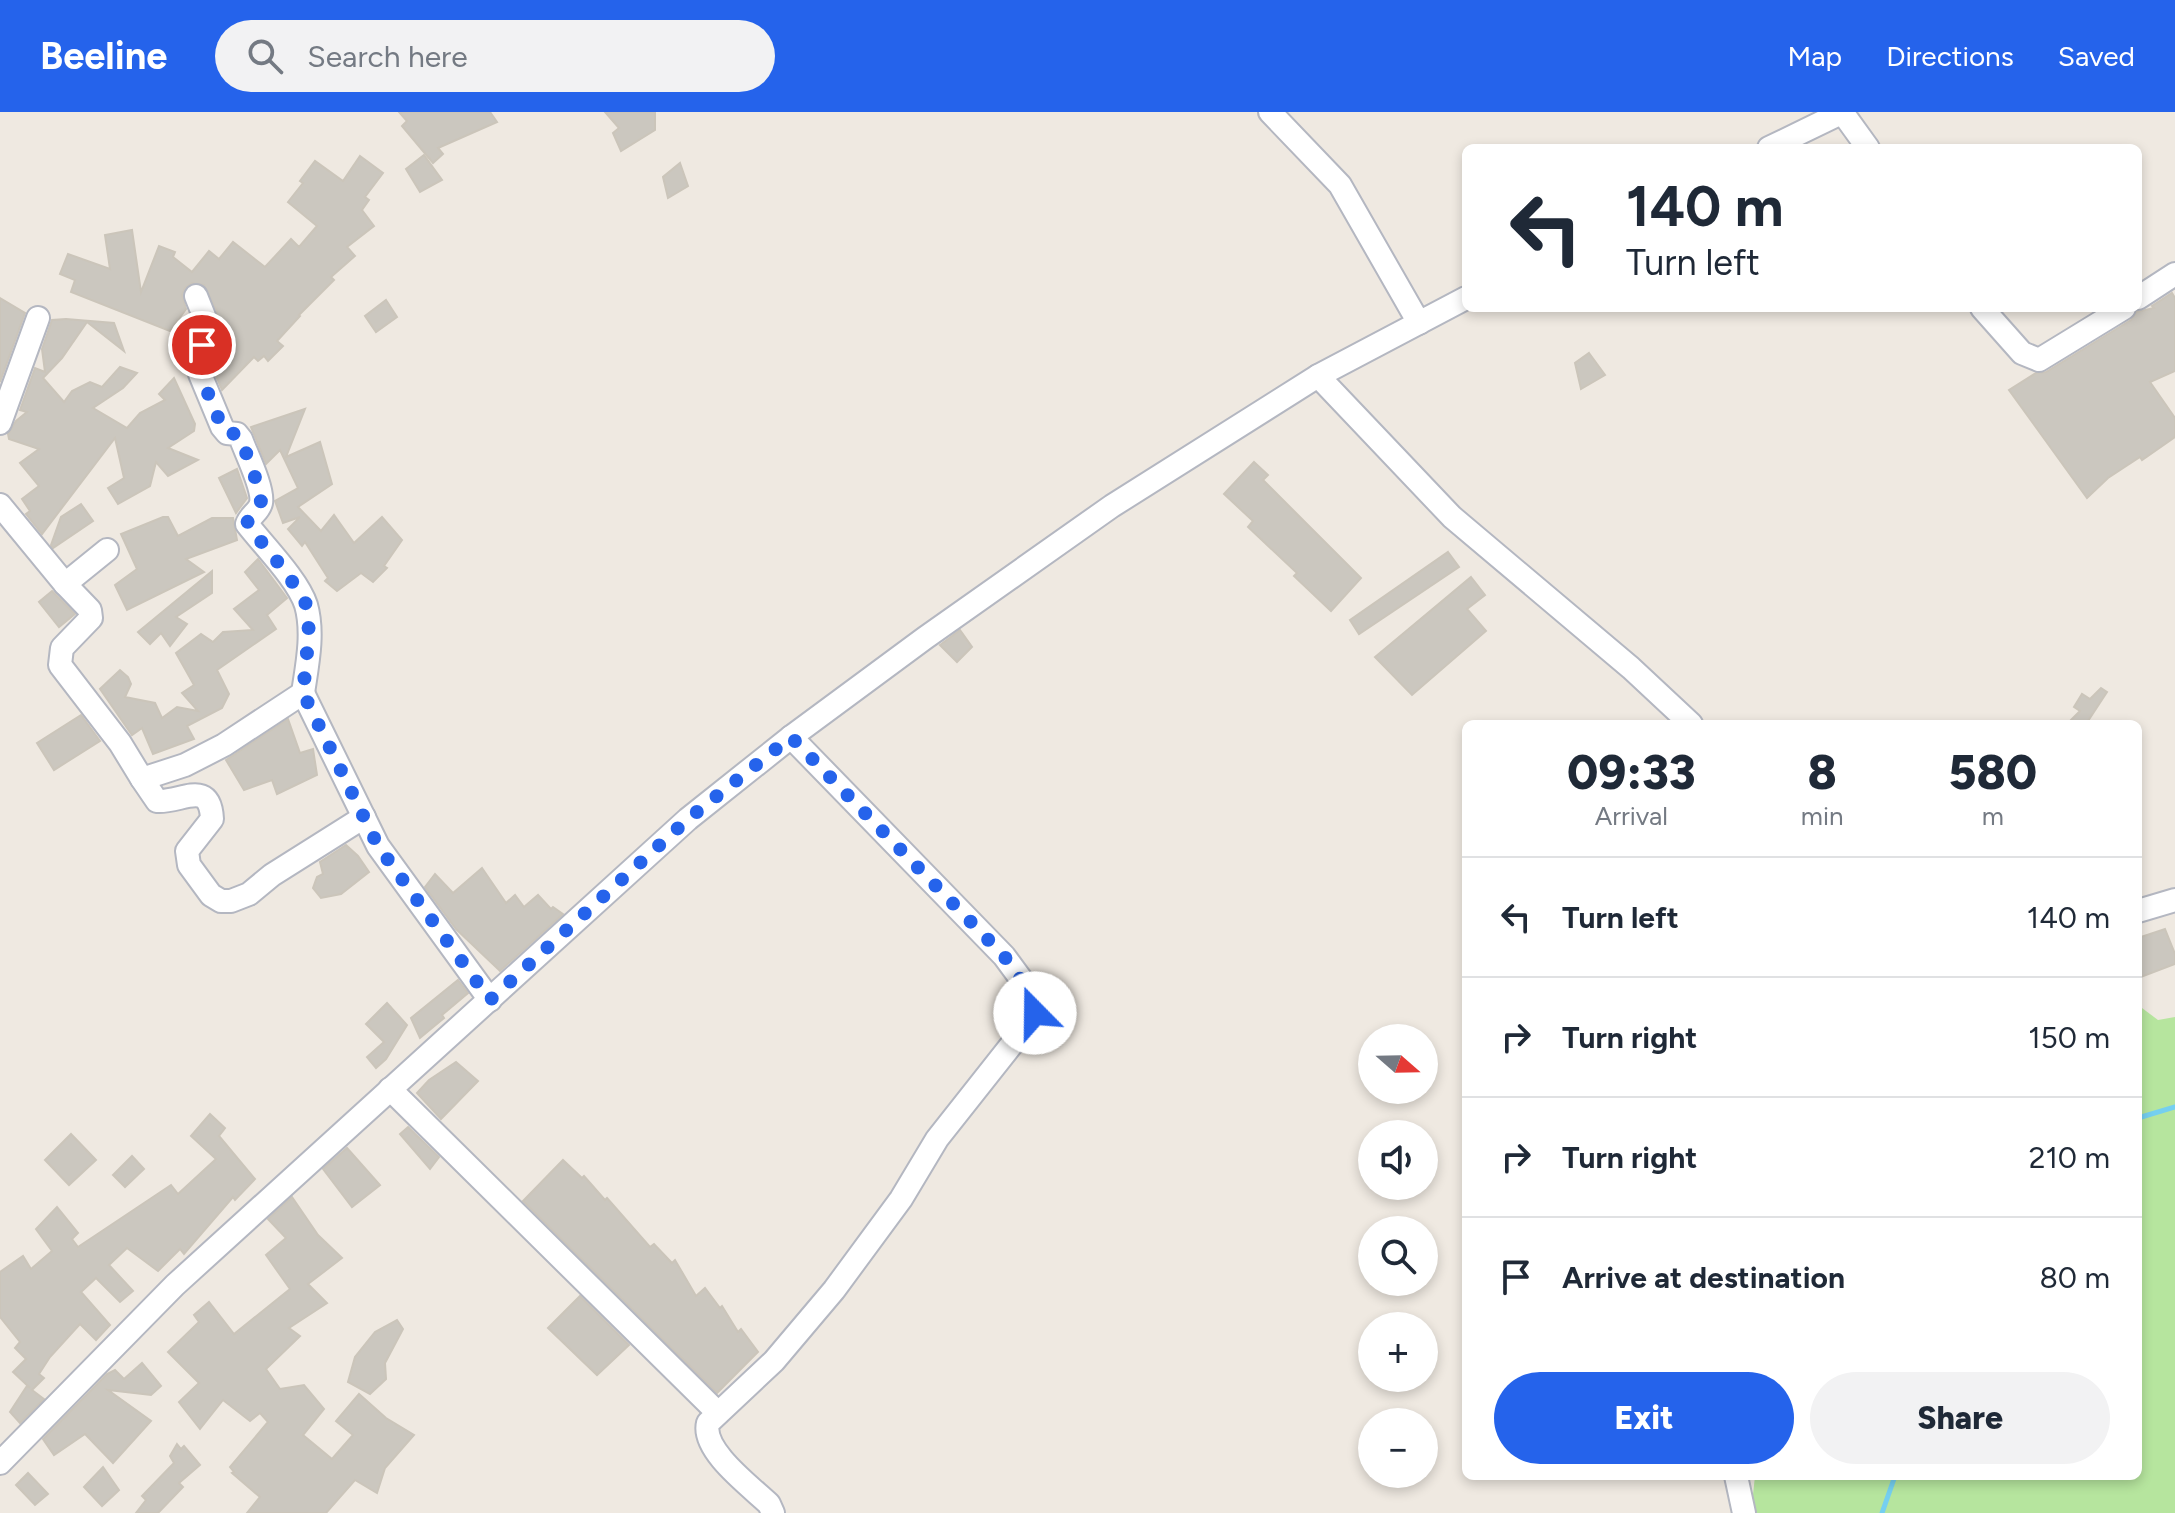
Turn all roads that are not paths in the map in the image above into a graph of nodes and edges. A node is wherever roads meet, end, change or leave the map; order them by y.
1 (1270, 112) edge
2 (1843, 112) edge
3 (1777, 144) edge
4 (1865, 144) edge
5 (2175, 274) edge
6 (2142, 295) edge
7 (196, 296) dead end
8 (1462, 300) edge
9 (1986, 312) edge
10 (2117, 312) edge
11 (38, 318) dead end
12 (1419, 323) junction
13 (1318, 376) junction
14 (0, 423) edge
15 (0, 505) edge
16 (107, 550) dead end
17 (65, 584) junction
18 (303, 693) junction
19 (1687, 720) edge
20 (791, 737) junction
21 (142, 779) junction
22 (364, 817) junction
23 (2175, 900) edge
24 (2142, 910) edge
25 (490, 1000) junction
26 (390, 1089) junction
27 (718, 1413) junction
28 (0, 1463) edge
29 (1737, 1480) edge
30 (773, 1513) edge
31 (1744, 1513) edge

1 - 12 street
2 - 3 street
2 - 4 street
5 - 6 street
7 - 18 street
8 - 12 street
9 - 10 street
11 - 14 street
12 - 13 street
13 - 19 street
13 - 20 street
15 - 17 street
16 - 17 street
17 - 21 street
18 - 21 street
18 - 22 street
20 - 25 street
20 - 27 street
21 - 22 street
22 - 25 street
23 - 24 street
25 - 26 street
26 - 27 street
26 - 28 street
27 - 30 street
29 - 31 street

